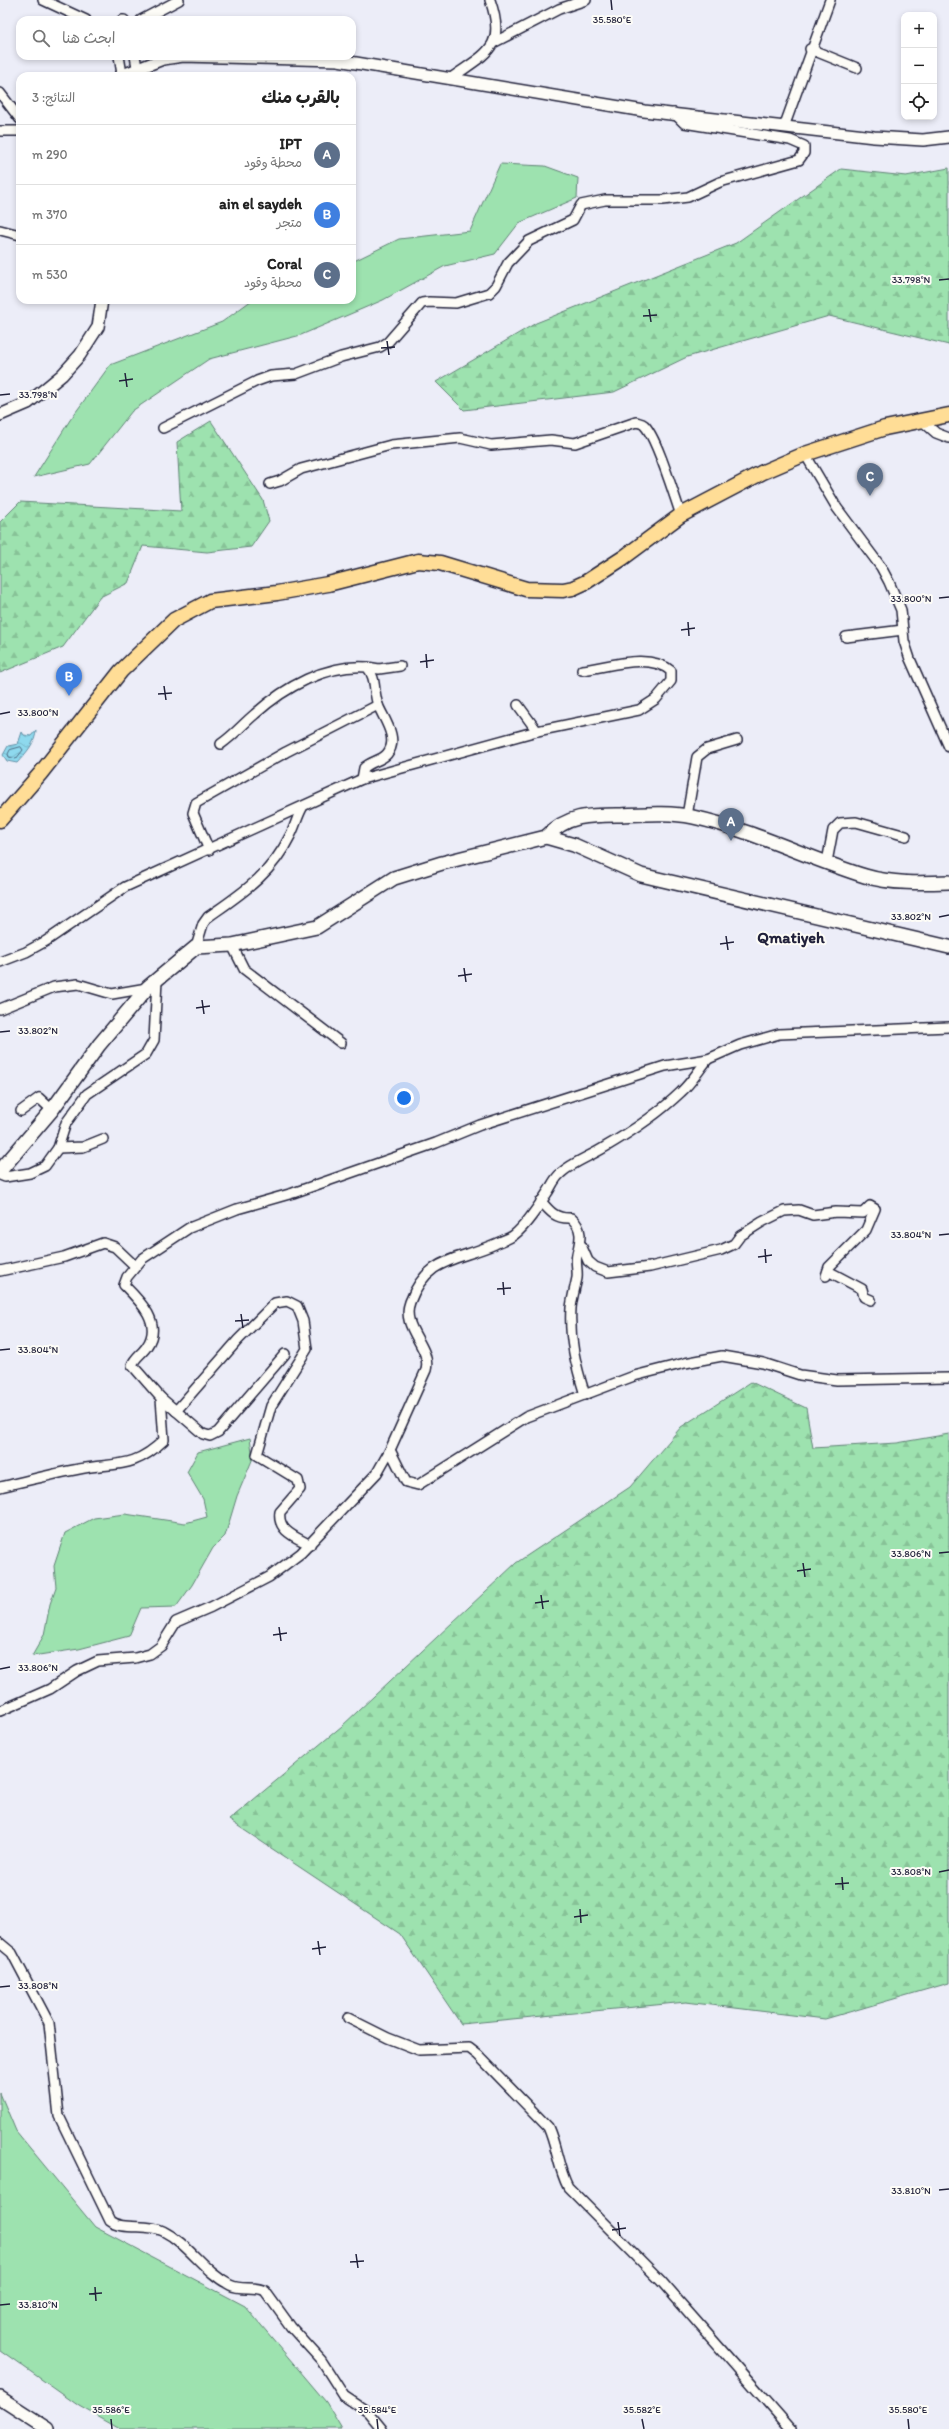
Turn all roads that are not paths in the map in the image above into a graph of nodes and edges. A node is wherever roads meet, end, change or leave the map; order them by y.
1 (43, 0) edge
2 (179, 0) edge
3 (490, 0) edge
4 (586, 0) edge
5 (830, 0) edge
6 (570, 3) edge
7 (77, 16) edge
8 (149, 16) edge
9 (494, 42) junction
10 (810, 49) junction
11 (119, 60) edge
12 (135, 60) edge
13 (160, 60) edge
14 (338, 60) edge
15 (137, 67) junction
16 (857, 68) dead end
17 (121, 72) edge
18 (127, 72) edge
19 (451, 78) junction
20 (0, 92) edge
21 (674, 113) junction
22 (16, 114) edge
23 (784, 127) junction
24 (0, 131) edge
25 (16, 131) edge
26 (949, 137) edge
27 (0, 230) edge
28 (16, 234) edge
29 (101, 304) edge
30 (0, 415) edge
31 (949, 415) edge
32 (920, 419) junction
33 (163, 428) dead end
34 (949, 438) edge
35 (805, 454) junction
36 (270, 484) dead end
37 (681, 515) junction
38 (903, 630) junction
39 (846, 637) dead end
40 (400, 666) dead end
41 (368, 667) junction
42 (582, 670) dead end
43 (378, 705) junction
44 (518, 705) dead end
45 (537, 731) junction
46 (947, 737) edge
47 (738, 740) dead end
48 (221, 744) dead end
49 (949, 747) edge
50 (362, 779) junction
51 (302, 808) junction
52 (687, 816) junction
53 (0, 820) edge
54 (906, 836) dead end
55 (546, 837) junction
56 (209, 850) junction
57 (827, 862) junction
58 (949, 882) edge
59 (232, 944) junction
60 (196, 947) junction
61 (949, 947) edge
62 (0, 962) edge
63 (153, 984) junction
64 (0, 1009) edge
65 (949, 1027) edge
66 (341, 1043) dead end
67 (708, 1060) junction
68 (52, 1110) junction
69 (21, 1111) dead end
70 (103, 1139) dead end
71 (58, 1148) junction
72 (1, 1167) edge
73 (541, 1201) junction
74 (581, 1245) junction
75 (135, 1266) junction
76 (0, 1271) edge
77 (871, 1300) dead end
78 (285, 1354) dead end
79 (949, 1378) edge
80 (585, 1395) junction
81 (161, 1398) junction
82 (176, 1411) junction
83 (390, 1450) junction
84 (0, 1487) edge
85 (310, 1545) junction
86 (0, 1711) edge
87 (0, 1943) edge
88 (348, 2018) dead end
89 (0, 2398) edge
90 (48, 2429) edge
91 (382, 2429) edge
92 (791, 2429) edge

1 - 7 street
2 - 8 street
3 - 9 street
4 - 6 street
5 - 10 street
6 - 9 street
9 - 19 street
10 - 16 street
10 - 23 street
11 - 17 street
12 - 15 street
13 - 15 street
14 - 19 street
15 - 18 street
19 - 21 street
20 - 22 street
21 - 23 street
21 - 33 street
23 - 26 street
24 - 25 street
27 - 28 street
29 - 30 street
31 - 32 main road
32 - 34 street
32 - 35 main road
35 - 37 main road
35 - 38 street
36 - 37 street
37 - 53 main road
38 - 39 street
38 - 46 street
40 - 41 street
41 - 43 street
41 - 48 street
42 - 45 street
43 - 50 street
43 - 56 street
44 - 45 street
45 - 50 street
46 - 49 street
47 - 52 street
50 - 51 street
51 - 56 street
51 - 60 street
52 - 55 main road
52 - 57 main road
54 - 57 street
55 - 59 main road
55 - 61 main road
56 - 62 street
57 - 58 main road
59 - 60 main road
59 - 66 street
60 - 63 main road
63 - 64 street
63 - 68 main road
63 - 71 street
65 - 67 street
67 - 73 street
67 - 75 street
68 - 69 street
68 - 72 main road
70 - 71 street
71 - 72 street
73 - 74 street
73 - 83 street
74 - 77 street
74 - 80 street
75 - 76 street
75 - 81 street
78 - 82 street
79 - 80 street
80 - 83 street
81 - 82 street
81 - 84 street
82 - 85 street
83 - 85 street
85 - 86 street
87 - 91 street
88 - 92 street
89 - 90 main road

